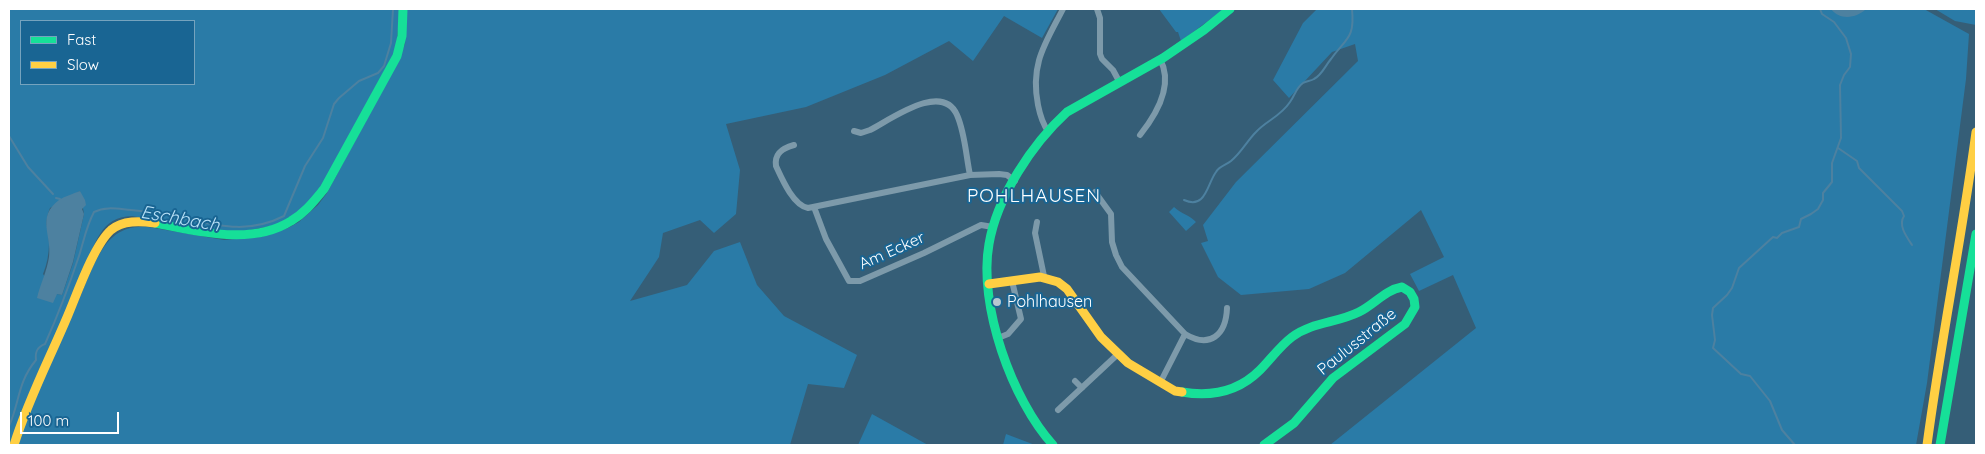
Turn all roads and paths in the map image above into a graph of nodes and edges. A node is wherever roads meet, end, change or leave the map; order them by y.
1 (403, 9) edge
2 (1063, 9) edge
3 (1097, 9) edge
4 (1230, 9) edge
5 (1160, 59) junction
6 (1120, 83) junction
7 (854, 130) dead end
8 (1048, 131) junction
9 (1976, 132) edge
10 (1140, 135) dead end
11 (794, 144) dead end
12 (970, 175) junction
13 (1015, 181) junction
14 (1095, 192) dead end
15 (814, 208) junction
16 (1037, 222) dead end
17 (992, 227) junction
18 (1976, 234) edge
19 (1044, 276) junction
20 (1012, 281) junction
21 (989, 284) junction
22 (1227, 308) dead end
23 (1185, 334) junction
24 (998, 338) junction
25 (1118, 354) junction
26 (1075, 381) dead end
27 (1160, 383) junction
28 (1082, 388) junction
29 (1058, 410) dead end
30 (14, 445) edge
31 (1053, 445) edge
32 (1264, 445) edge
33 (1927, 445) edge
34 (1940, 445) edge

1 - 30 main road
2 - 8 street
3 - 6 street
4 - 5 main road
5 - 6 main road
5 - 10 street
6 - 8 main road
7 - 12 street
8 - 13 main road
9 - 33 main road
11 - 15 street
12 - 13 street
12 - 15 street
13 - 17 main road
14 - 23 street
15 - 17 street, Am Ecker
16 - 19 street
17 - 21 main road
18 - 34 main road
19 - 20 main road
19 - 25 main road, Paulusstraße
20 - 21 main road
20 - 24 street
21 - 24 main road
22 - 23 street
23 - 27 street
24 - 31 main road
25 - 27 main road, Paulusstraße
25 - 28 street
26 - 28 street
27 - 32 main road, Paulusstraße
28 - 29 street

